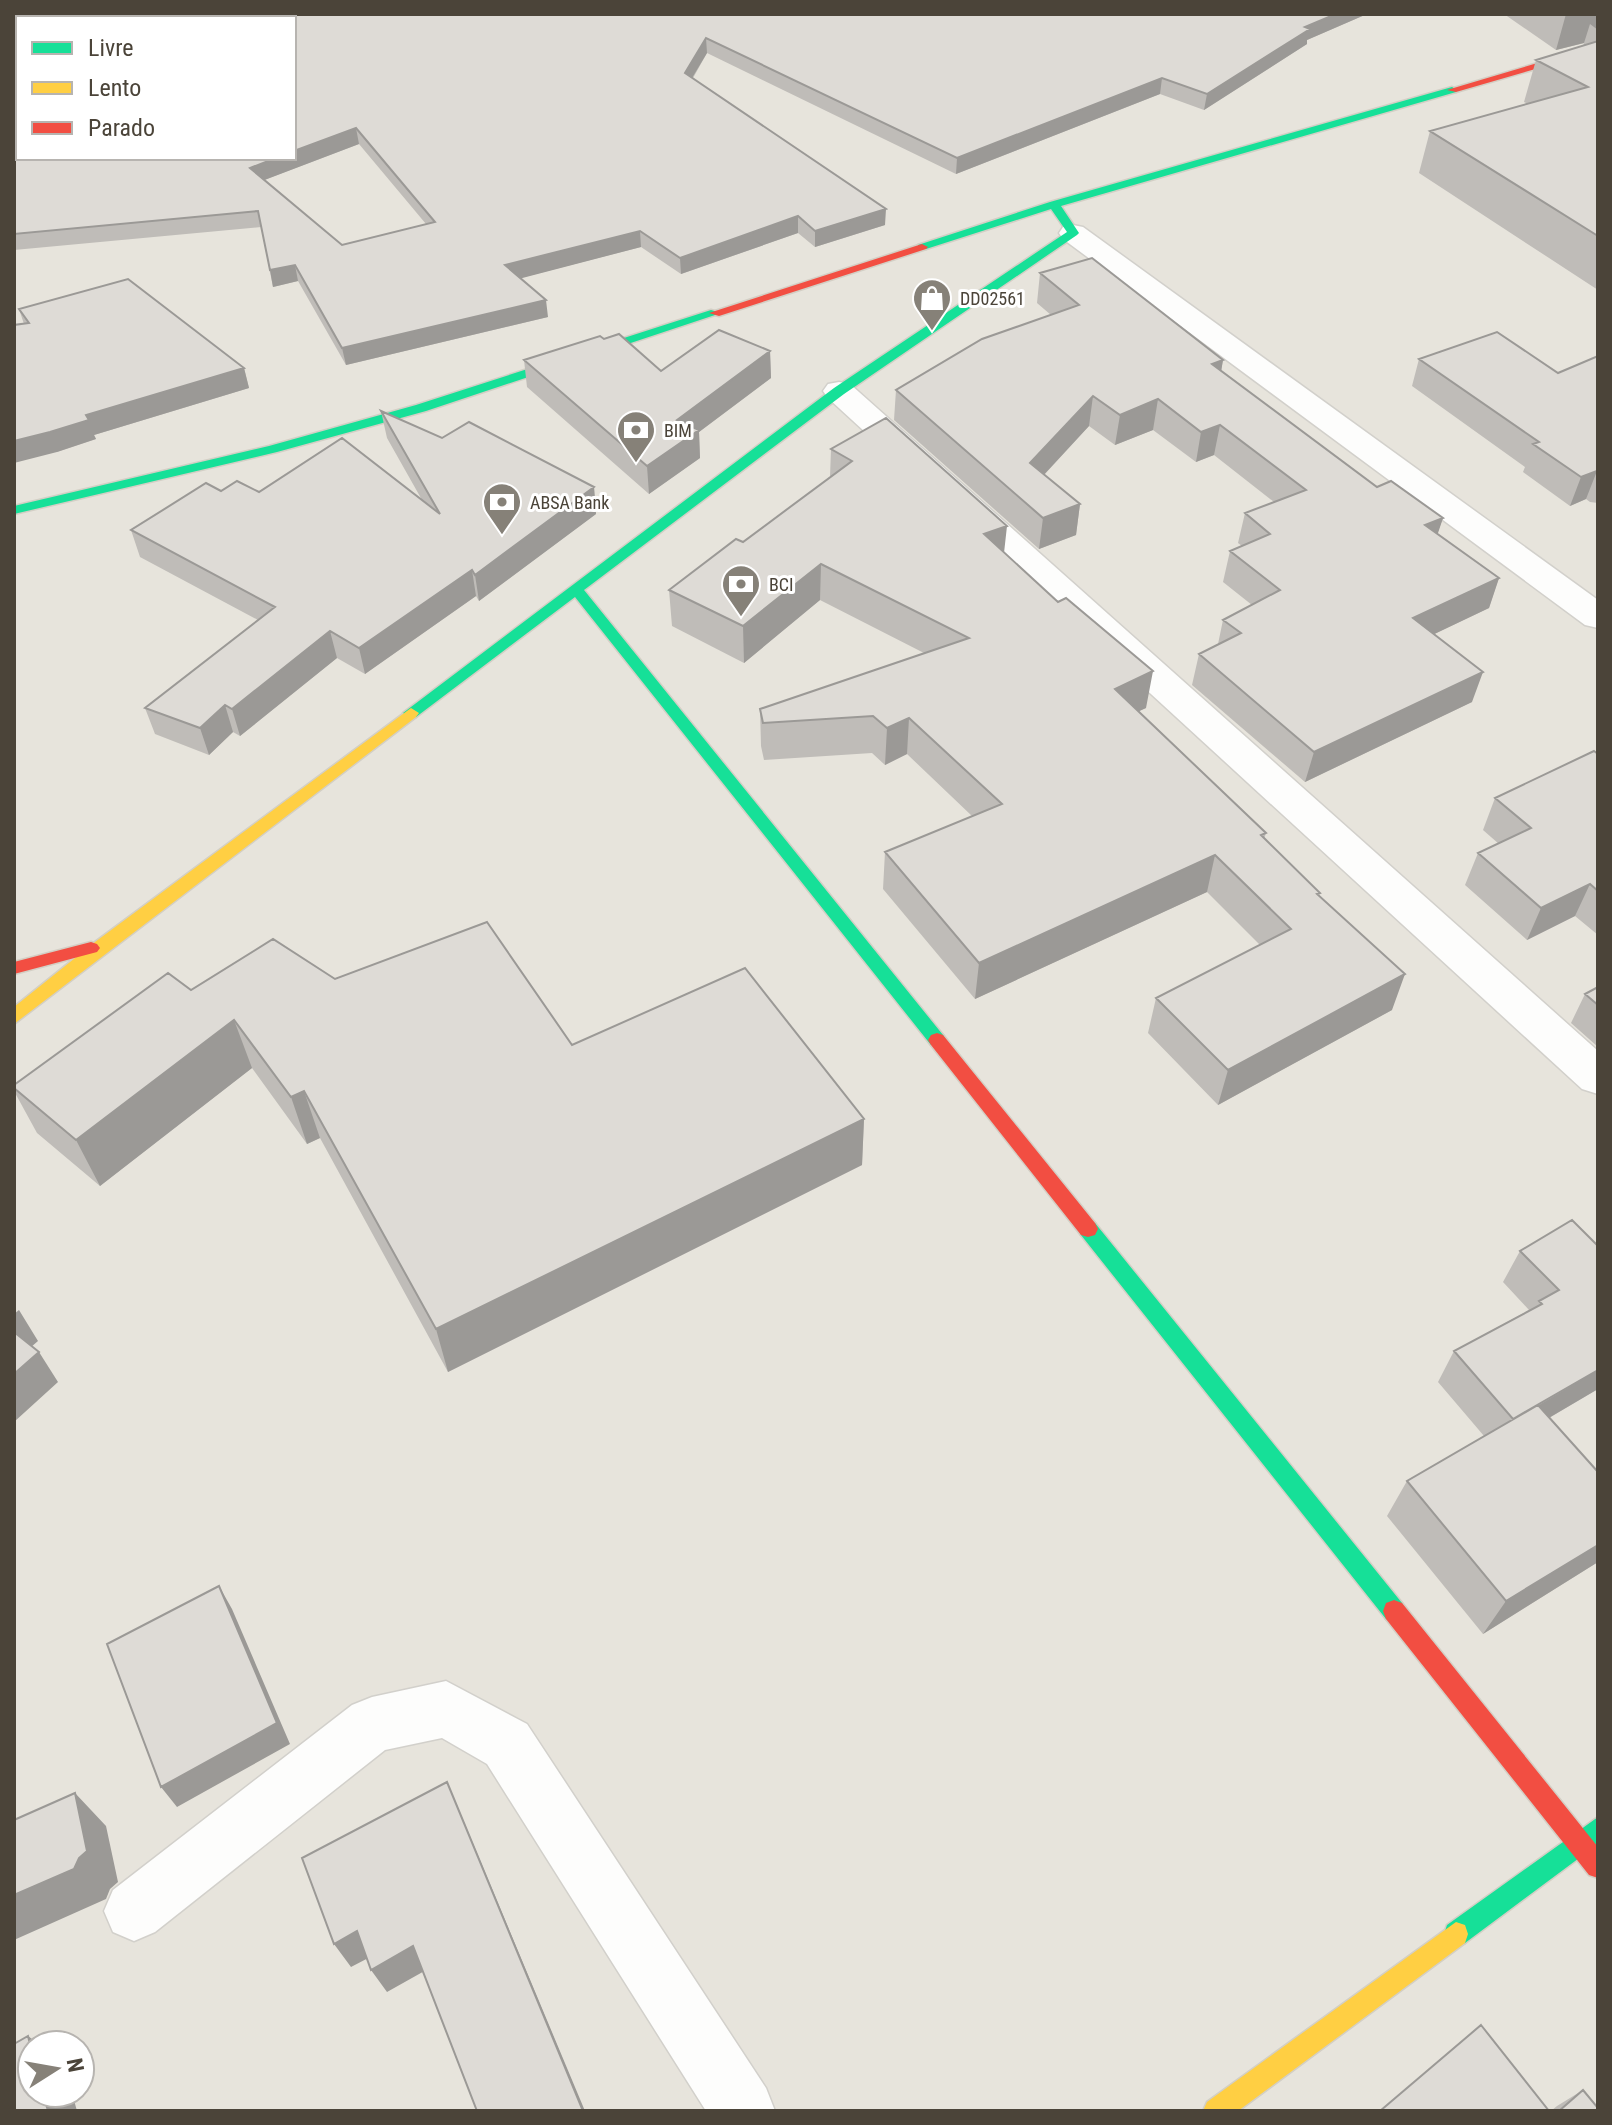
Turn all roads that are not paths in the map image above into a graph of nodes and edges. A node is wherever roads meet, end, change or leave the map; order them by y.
1 (1593, 54) edge
2 (1054, 204) junction
3 (1073, 233) junction
4 (839, 391) junction
5 (14, 510) edge
6 (575, 588) junction
7 (1598, 617) edge
8 (101, 946) junction
9 (14, 968) edge
10 (14, 1017) edge
11 (1598, 1077) edge
12 (1598, 1829) edge
13 (1579, 1843) junction
14 (1598, 1866) edge
15 (134, 1911) dead end
16 (743, 2111) edge
17 (1216, 2111) edge

1 - 2 main road
2 - 3 main road
2 - 5 main road
3 - 4 main road
3 - 7 street
4 - 6 main road
4 - 11 street
6 - 8 main road
6 - 13 main road
8 - 9 main road
8 - 10 main road
12 - 13 main road
13 - 14 main road
13 - 17 main road
15 - 16 street

